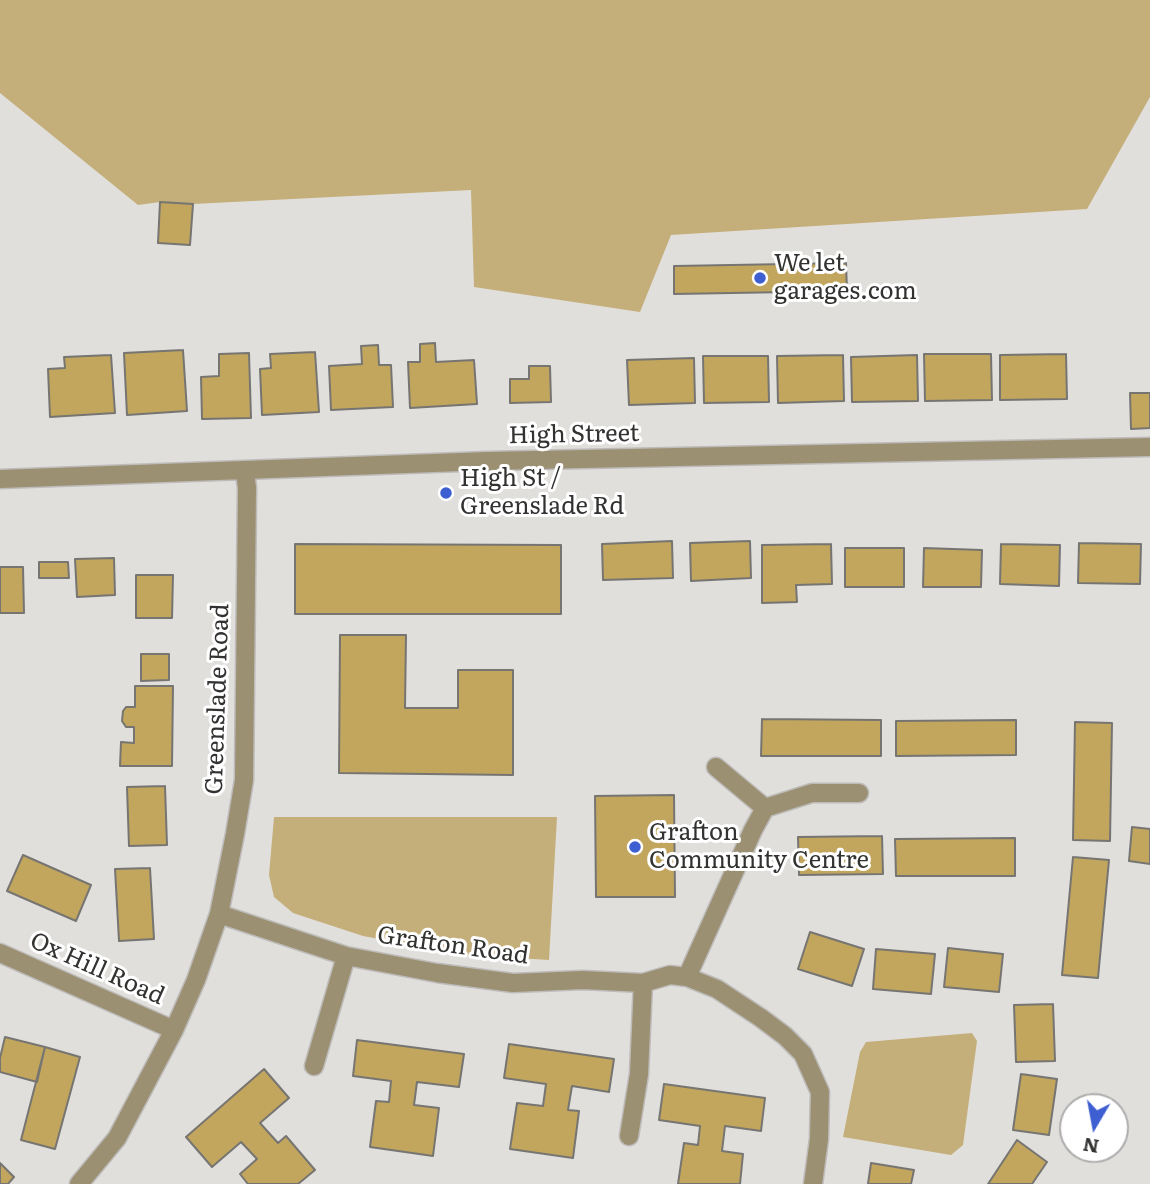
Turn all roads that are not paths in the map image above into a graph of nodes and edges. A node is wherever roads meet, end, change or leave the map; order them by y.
1 (1150, 446) edge
2 (244, 471) junction
3 (0, 479) edge
4 (716, 767) dead end
5 (859, 793) dead end
6 (765, 808) junction
7 (219, 914) junction
8 (0, 953) edge
9 (346, 956) junction
10 (687, 977) junction
11 (643, 983) junction
12 (174, 1030) junction
13 (314, 1066) dead end
14 (629, 1136) dead end
15 (79, 1184) edge
16 (813, 1184) edge

1 - 2 street, High Street
2 - 3 street, High Street
2 - 7 street, Greenslade Road
4 - 6 street
5 - 6 street
6 - 10 street
7 - 9 street, Grafton Road
7 - 12 street, Greenslade Road
8 - 12 street, Ox Hill Road
9 - 11 street, Grafton Road
9 - 13 street
10 - 11 street, Grafton Road
10 - 16 street, Grafton Road
11 - 14 street
12 - 15 street, Greenslade Road

